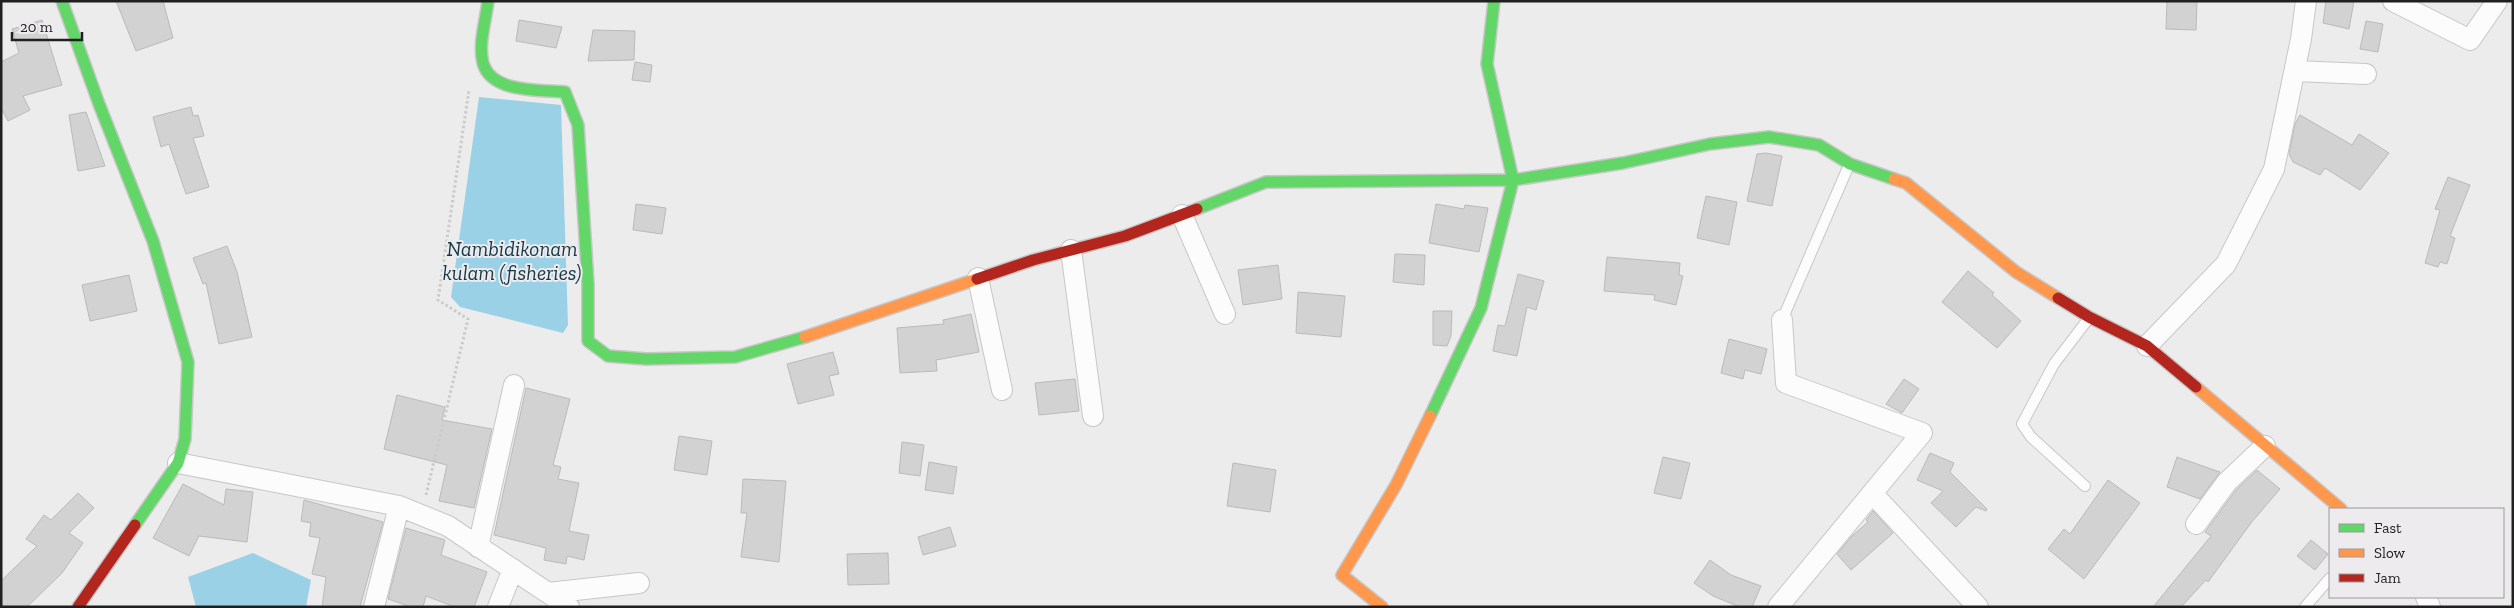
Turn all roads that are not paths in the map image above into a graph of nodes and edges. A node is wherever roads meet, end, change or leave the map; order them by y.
1 (62, 1) edge
2 (488, 1) edge
3 (1494, 1) edge
4 (2306, 1) edge
5 (2393, 1) edge
6 (2497, 1) edge
7 (2295, 71) junction
8 (2366, 74) dead end
9 (1850, 164) junction
10 (1512, 180) junction
11 (1182, 214) junction
12 (1071, 250) junction
13 (978, 278) junction
14 (1226, 314) dead end
15 (2089, 317) junction
16 (1782, 320) joint
17 (2147, 346) junction
18 (514, 385) dead end
19 (1002, 390) dead end
20 (1093, 416) dead end
21 (2265, 446) junction
22 (178, 463) junction
23 (2085, 486) dead end
24 (1872, 493) junction
25 (399, 506) junction
26 (2340, 508) edge
27 (2196, 524) dead end
28 (478, 547) junction
29 (513, 569) junction
30 (2329, 579) edge
31 (639, 583) dead end
32 (548, 593) junction
33 (78, 607) edge
34 (374, 607) edge
35 (498, 607) edge
36 (569, 607) edge
37 (1382, 607) edge
38 (1778, 607) edge
39 (1978, 607) edge
40 (2305, 607) edge

1 - 22 street
2 - 13 street
3 - 10 street
4 - 7 street
5 - 6 street
7 - 8 street
7 - 17 street
9 - 10 street
9 - 15 street
9 - 16 lane
10 - 11 street
10 - 37 street
11 - 12 street
11 - 14 street
12 - 13 street
12 - 20 street
13 - 19 street
15 - 17 street
15 - 23 lane
16 - 24 street
17 - 21 street
18 - 28 street
21 - 26 street
21 - 27 street
22 - 25 street
22 - 33 street
24 - 38 street
24 - 39 street
25 - 28 street
25 - 34 street
28 - 29 street
29 - 32 street
29 - 35 street
30 - 40 lane
31 - 32 street
32 - 36 street

